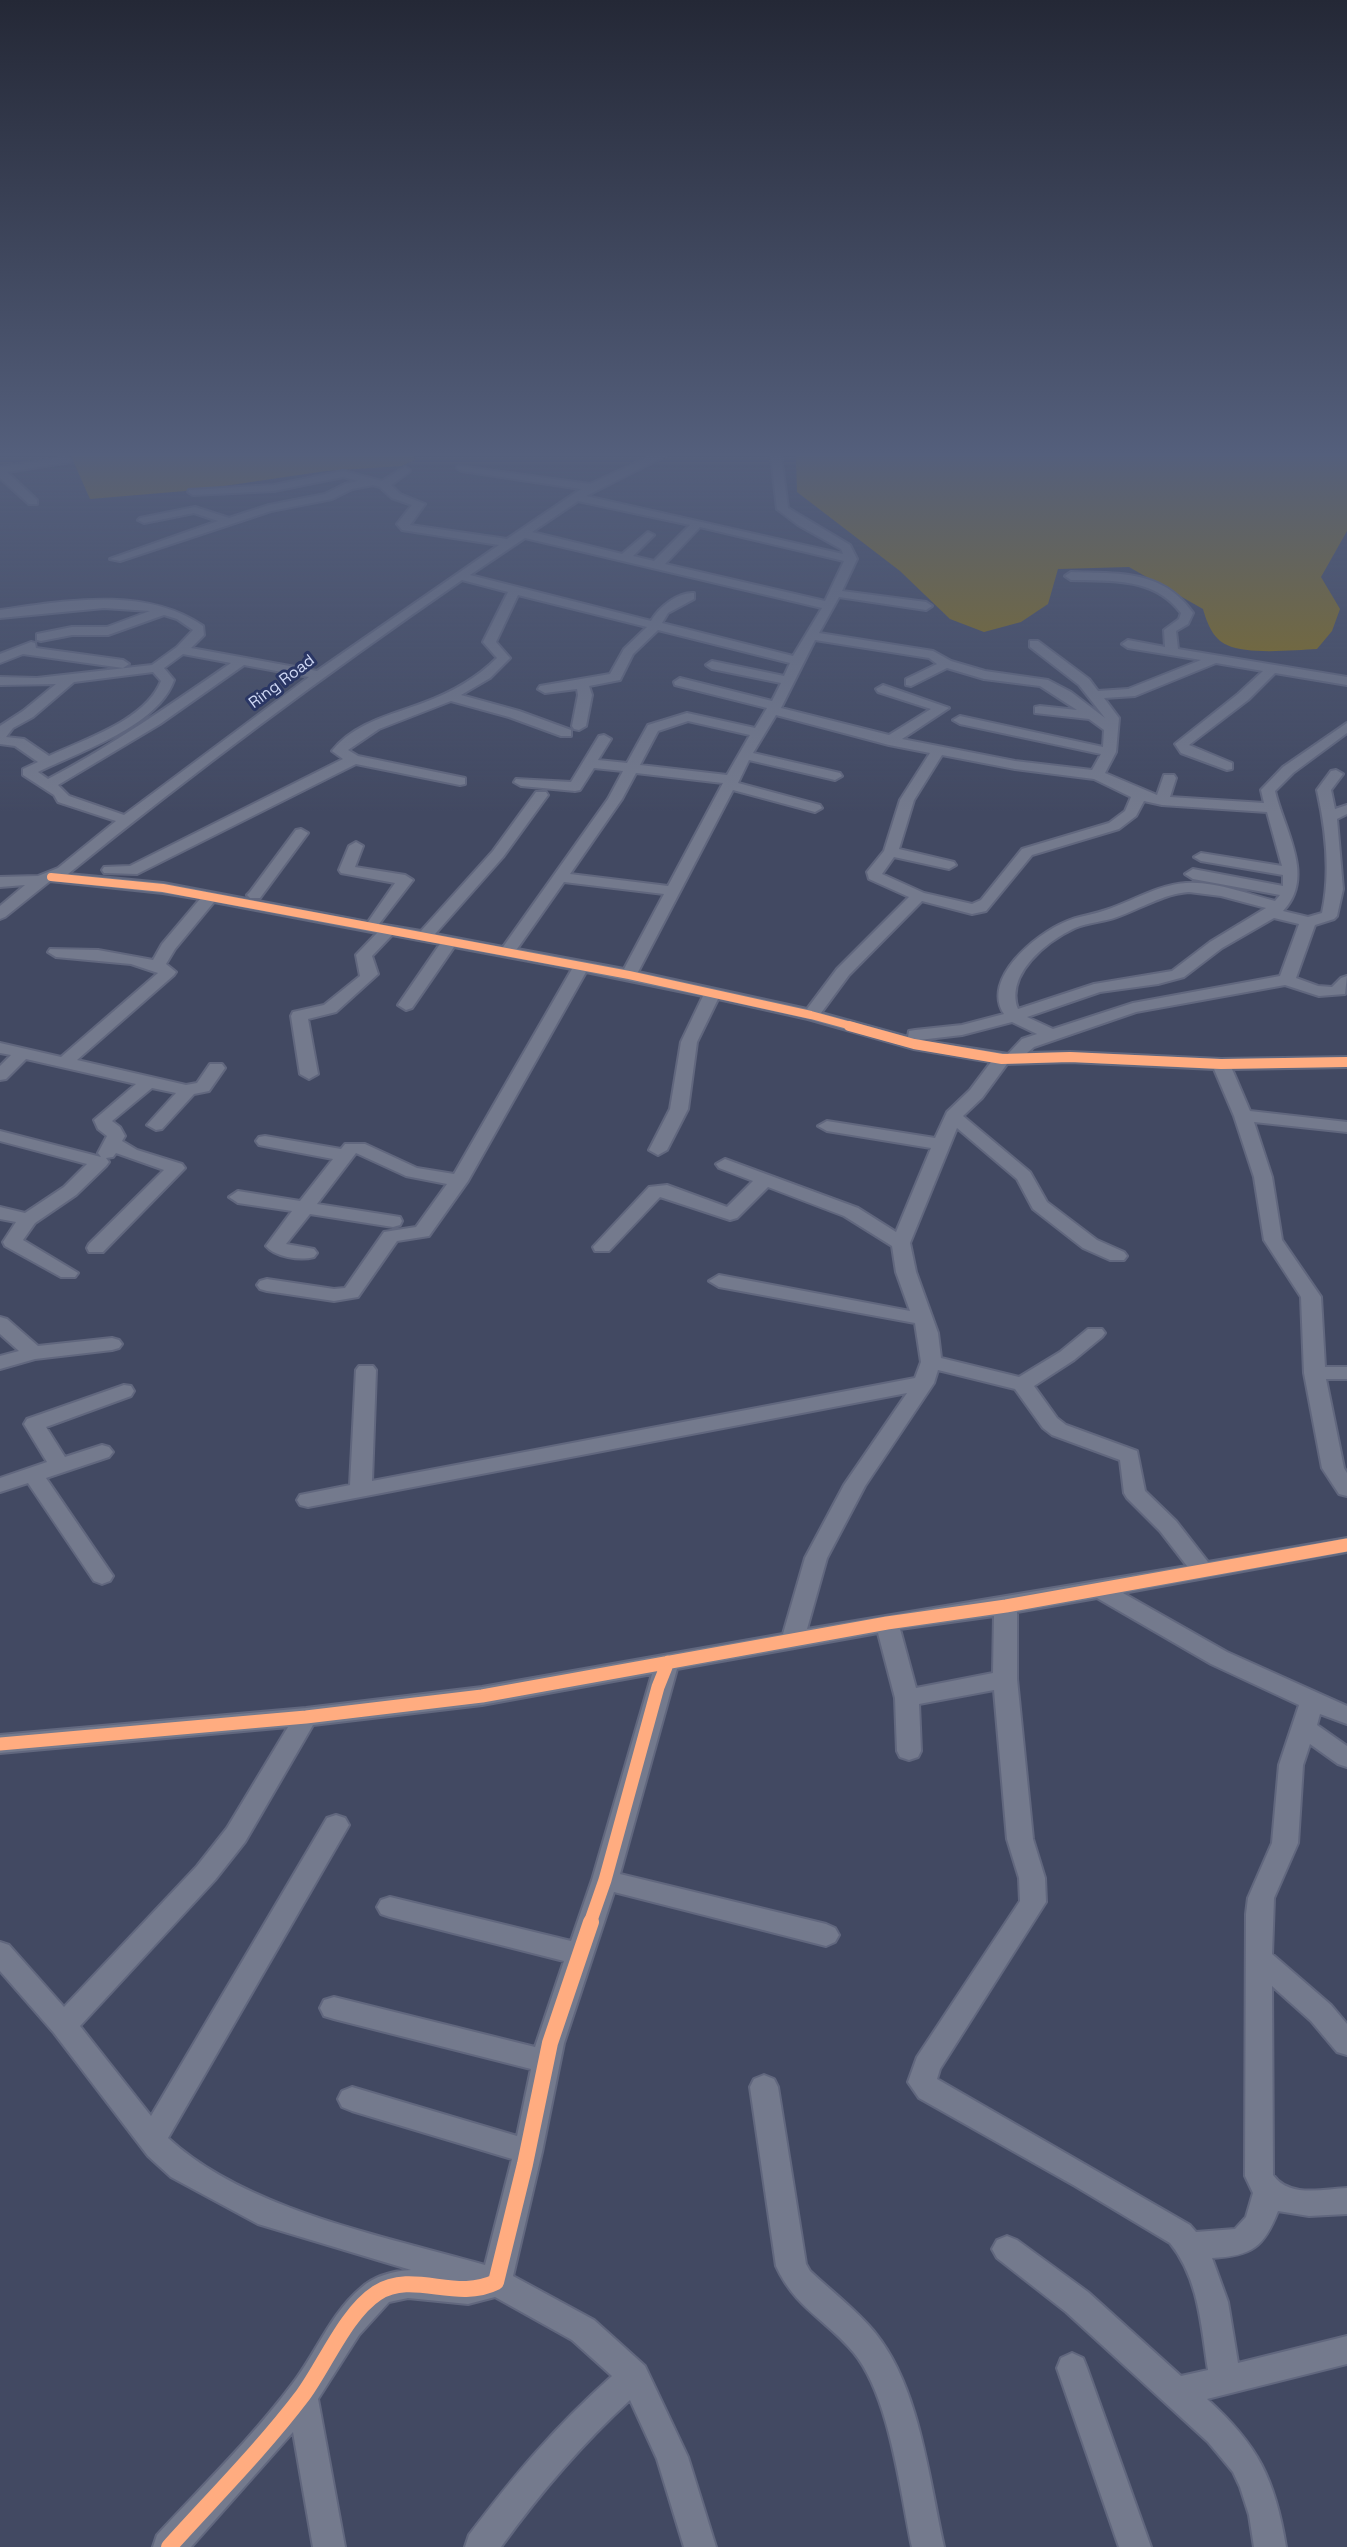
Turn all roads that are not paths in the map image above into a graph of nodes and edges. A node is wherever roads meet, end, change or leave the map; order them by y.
1 (466, 575) edge
2 (698, 575) edge
3 (843, 575) edge
4 (1072, 576) dead end
5 (463, 577) junction
6 (515, 589) junction
7 (834, 593) junction
8 (690, 596) dead end
9 (95, 605) junction
10 (829, 606) junction
11 (926, 606) dead end
12 (162, 611) junction
13 (1, 614) edge
14 (655, 624) junction
15 (812, 636) junction
16 (41, 637) junction
17 (1034, 644) dead end
18 (1128, 644) dead end
19 (22, 650) junction
20 (181, 650) junction
21 (1172, 650) junction
22 (1218, 658) junction
23 (0, 659) edge
24 (242, 661) junction
25 (797, 662) junction
26 (946, 664) junction
27 (712, 665) dead end
28 (150, 668) junction
29 (1273, 668) junction
30 (320, 675) junction
31 (71, 678) junction
32 (0, 681) edge
33 (788, 681) junction
34 (1347, 681) edge
35 (680, 682) dead end
36 (911, 682) dead end
37 (582, 684) junction
38 (545, 689) dead end
39 (883, 690) dead end
40 (1096, 695) junction
41 (449, 696) junction
42 (774, 708) junction
43 (1040, 710) dead end
44 (1092, 715) junction
45 (960, 720) dead end
46 (579, 726) dead end
47 (1347, 727) edge
48 (1111, 729) junction
49 (566, 733) dead end
50 (758, 733) junction
51 (0, 737) edge
52 (604, 739) dead end
53 (889, 741) junction
54 (1109, 752) junction
55 (745, 755) junction
56 (935, 756) junction
57 (354, 759) junction
58 (48, 762) junction
59 (590, 763) junction
60 (635, 766) junction
61 (1227, 766) dead end
62 (1010, 773) dead end
63 (1336, 774) dead end
64 (1097, 775) junction
65 (835, 776) dead end
66 (1169, 778) dead end
67 (460, 781) dead end
68 (521, 782) dead end
69 (732, 783) junction
70 (47, 785) junction
71 (541, 795) dead end
72 (1139, 796) junction
73 (1162, 801) junction
74 (816, 808) dead end
75 (1271, 808) junction
76 (1347, 809) edge
77 (1330, 817) junction
78 (126, 820) junction
79 (301, 833) dead end
80 (356, 846) dead end
81 (891, 852) junction
82 (1201, 857) dead end
83 (949, 865) dead end
84 (132, 871) junction
85 (1292, 872) junction
86 (1193, 874) dead end
87 (51, 876) junction
88 (560, 877) junction
89 (0, 883) edge
90 (674, 891) junction
91 (1289, 892) junction
92 (255, 895) junction
93 (211, 896) junction
94 (919, 896) junction
95 (1274, 909) junction
96 (0, 914) edge
97 (1329, 916) junction
98 (1347, 920) edge
99 (1308, 922) junction
100 (381, 925) junction
101 (427, 934) junction
102 (450, 942) junction
103 (56, 952) dead end
104 (507, 953) junction
105 (157, 966) junction
106 (581, 967) junction
107 (629, 975) junction
108 (1287, 980) junction
109 (1347, 981) edge
110 (712, 994) junction
111 (407, 1005) dead end
112 (811, 1015) junction
113 (1016, 1017) junction
114 (878, 1034) junction
115 (1052, 1035) junction
116 (0, 1048) edge
117 (23, 1053) junction
118 (1007, 1059) junction
119 (1347, 1062) edge
120 (64, 1063) junction
121 (1221, 1064) junction
122 (216, 1068) dead end
123 (309, 1074) dead end
124 (0, 1075) edge
125 (146, 1083) junction
126 (188, 1090) junction
127 (953, 1116) junction
128 (1243, 1116) junction
129 (156, 1125) dead end
130 (827, 1126) dead end
131 (1347, 1127) edge
132 (0, 1136) edge
133 (265, 1141) dead end
134 (114, 1144) junction
135 (941, 1144) junction
136 (658, 1150) dead end
137 (343, 1155) junction
138 (100, 1162) junction
139 (725, 1164) dead end
140 (765, 1179) junction
141 (459, 1181) junction
142 (238, 1197) dead end
143 (305, 1207) junction
144 (0, 1213) edge
145 (28, 1219) junction
146 (393, 1221) dead end
147 (901, 1243) junction
148 (601, 1247) dead end
149 (96, 1248) dead end
150 (307, 1253) dead end
151 (1117, 1256) dead end
152 (68, 1273) dead end
153 (719, 1281) dead end
154 (267, 1285) dead end
155 (923, 1320) junction
156 (0, 1323) edge
157 (1095, 1333) dead end
158 (112, 1344) dead end
159 (33, 1353) junction
160 (931, 1362) junction
161 (0, 1363) edge
162 (366, 1370) dead end
163 (1314, 1373) junction
164 (1347, 1373) edge
165 (924, 1383) junction
166 (1022, 1384) junction
167 (124, 1391) dead end
168 (102, 1452) dead end
169 (60, 1466) junction
170 (33, 1475) junction
171 (0, 1485) edge
172 (1347, 1489) edge
173 (361, 1490) junction
174 (308, 1500) dead end
175 (1342, 1545) edge
176 (1203, 1571) junction
177 (103, 1576) dead end
178 (1098, 1588) junction
179 (1006, 1606) junction
180 (887, 1623) junction
181 (792, 1641) junction
182 (668, 1662) junction
183 (1005, 1679) junction
184 (907, 1698) junction
185 (1312, 1702) junction
186 (1347, 1715) edge
187 (306, 1717) junction
188 (1304, 1728) junction
189 (0, 1744) edge
190 (909, 1751) dead end
191 (1347, 1758) edge
192 (336, 1825) dead end
193 (605, 1880) junction
194 (390, 1907) dead end
195 (826, 1935) dead end
196 (0, 1953) edge
197 (580, 1954) junction
198 (1260, 1959) junction
199 (334, 2008) dead end
200 (64, 2025) junction
201 (1347, 2044) edge
202 (547, 2062) junction
203 (764, 2087) dead end
204 (352, 2099) dead end
205 (152, 2139) junction
206 (528, 2152) junction
207 (1268, 2193) junction
208 (1347, 2201) edge
209 (1192, 2245) junction
210 (1007, 2249) dead end
211 (496, 2282) junction
212 (1347, 2350) edge
213 (1072, 2368) dead end
214 (634, 2376) junction
215 (1225, 2381) junction
216 (1178, 2392) junction
217 (302, 2396) junction
218 (169, 2547) edge
219 (329, 2547) edge
220 (481, 2547) edge
221 (700, 2547) edge
222 (928, 2547) edge
223 (1135, 2547) edge
224 (1270, 2547) edge

1 - 5 street, Ring Road
2 - 10 street
3 - 7 street
4 - 21 street
5 - 6 street
5 - 30 street, Ring Road
6 - 14 street
6 - 41 street
7 - 10 street
7 - 11 street
8 - 14 street
9 - 12 street
9 - 13 street
9 - 16 street
10 - 15 street
12 - 16 street
12 - 20 street
14 - 25 street
14 - 37 street
15 - 25 street
15 - 26 street
16 - 19 street
17 - 40 street
18 - 21 street
19 - 23 street
19 - 28 street
20 - 24 street
20 - 28 street
21 - 22 street
22 - 29 street
22 - 40 street
24 - 30 street
24 - 70 street
25 - 33 street
26 - 36 street
26 - 44 street
27 - 33 street
28 - 31 street
28 - 58 street
29 - 34 street
29 - 61 street
30 - 78 street, Ring Road
31 - 32 street
31 - 51 street
33 - 42 street
35 - 42 street
37 - 38 street
37 - 46 street
39 - 53 street
40 - 48 street
41 - 49 street
41 - 57 street
42 - 50 street
42 - 53 street
43 - 44 street
44 - 48 street
45 - 54 street
47 - 75 street
48 - 54 street
50 - 55 street
50 - 60 street
51 - 58 street
52 - 59 street
53 - 56 street
54 - 64 street
55 - 65 street
55 - 69 street
56 - 62 street
56 - 64 street
56 - 81 street
57 - 67 street
57 - 84 street
58 - 70 street
59 - 60 street
59 - 68 street
60 - 69 street
60 - 88 street
63 - 77 street
64 - 72 street
66 - 73 street
69 - 74 street
69 - 90 street
70 - 78 street
71 - 101 street
72 - 73 street
72 - 94 street
73 - 75 street
75 - 85 street
76 - 77 street
77 - 97 street
78 - 87 street, Ring Road
79 - 92 street
80 - 100 street
81 - 83 street
81 - 94 street
82 - 85 street
84 - 87 street
84 - 92 street
85 - 91 street
86 - 91 street
87 - 89 street
87 - 93 street
87 - 96 street, Ring Road
88 - 90 street
88 - 104 street
90 - 107 street
91 - 95 street
92 - 100 street
93 - 100 street
93 - 105 street
94 - 112 street
95 - 99 street
95 - 113 street
95 - 113 street
97 - 98 street
97 - 99 street
99 - 108 street
100 - 101 street
100 - 123 street
101 - 102 street
102 - 104 street
102 - 111 street
103 - 105 street
104 - 106 street
105 - 120 street
106 - 107 street
106 - 141 street
107 - 110 street
108 - 109 street
108 - 115 street
110 - 112 street
110 - 136 street
112 - 114 street
113 - 114 street
113 - 115 street
114 - 118 street
115 - 118 street
116 - 117 street
117 - 120 street
117 - 124 street
118 - 121 street
118 - 127 street
119 - 121 street
120 - 125 street
121 - 128 street
122 - 126 street
125 - 126 street
125 - 134 street
126 - 129 street
127 - 135 street
127 - 151 street
128 - 131 street
128 - 163 street
130 - 135 street
132 - 138 street
133 - 137 street
134 - 138 street
134 - 149 street
135 - 147 street
137 - 141 street
137 - 143 street
138 - 145 street
139 - 140 street
140 - 147 street
140 - 148 street
141 - 154 street
142 - 143 street
143 - 146 street
143 - 150 street
144 - 145 street
145 - 152 street
147 - 155 street
153 - 155 street
155 - 160 street
156 - 159 street
157 - 166 street
158 - 159 street
159 - 161 street
160 - 165 street
160 - 166 street
162 - 173 street
163 - 164 street
163 - 172 street
165 - 173 street
165 - 181 street
166 - 176 street
167 - 169 street
168 - 169 street
169 - 170 street
170 - 171 street
170 - 177 street
173 - 174 street
175 - 176 street
176 - 178 street
178 - 179 street
178 - 185 street
179 - 180 street
179 - 183 street
180 - 181 street
180 - 184 street
181 - 182 street
182 - 187 street
182 - 193 street
183 - 184 street
183 - 209 street
184 - 190 street
185 - 186 street
185 - 188 street
187 - 189 street
187 - 200 street
188 - 191 street
188 - 198 street
192 - 205 street
193 - 195 street
193 - 197 street
194 - 197 street
196 - 200 street
197 - 202 street
198 - 201 street
198 - 207 street
199 - 202 street
200 - 205 street
202 - 206 street
203 - 222 street
204 - 206 street
205 - 211 street
206 - 211 street
207 - 208 street
207 - 209 street
209 - 215 street
210 - 216 street
211 - 214 street
211 - 217 street
212 - 215 street
213 - 223 street
214 - 220 street
214 - 221 street
215 - 216 street
216 - 224 street
217 - 218 street
217 - 219 street

